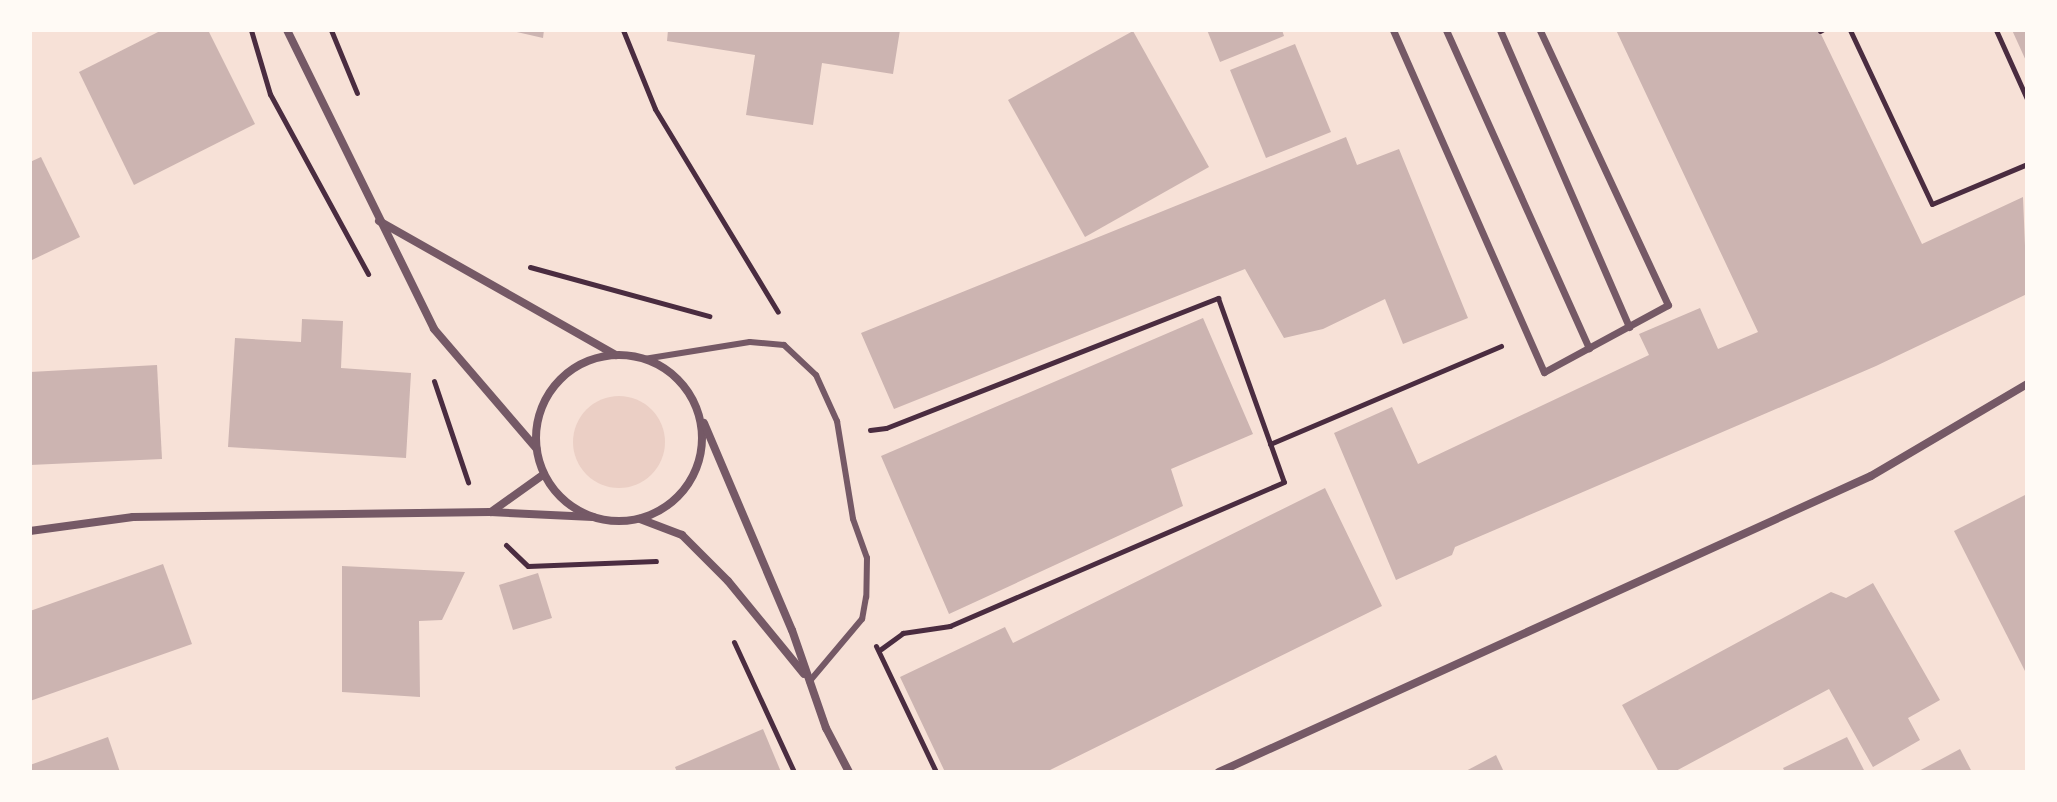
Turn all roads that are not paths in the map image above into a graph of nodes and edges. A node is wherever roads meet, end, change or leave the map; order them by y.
1 (287, 30) edge
2 (1393, 30) edge
3 (1446, 30) edge
4 (1500, 30) edge
5 (1540, 30) edge
6 (378, 221) junction
7 (1629, 327) junction
8 (1589, 348) junction
9 (616, 355) junction
10 (644, 359) junction
11 (2027, 384) edge
12 (700, 415) junction
13 (536, 448) junction
14 (544, 474) junction
15 (490, 512) junction
16 (593, 517) junction
17 (640, 519) junction
18 (30, 531) edge
19 (809, 682) junction
20 (849, 772) edge
21 (1219, 772) edge

1 - 6 street
2 - 8 street
3 - 8 street
4 - 7 street
5 - 7 street
6 - 9 street
6 - 13 street
7 - 8 street
9 - 10 street
9 - 13 street
10 - 12 street
10 - 19 lane
11 - 21 street
12 - 17 street
12 - 19 street
13 - 14 street
14 - 15 street
14 - 16 street
15 - 16 street
15 - 18 street
16 - 17 street
17 - 19 street
19 - 20 street

